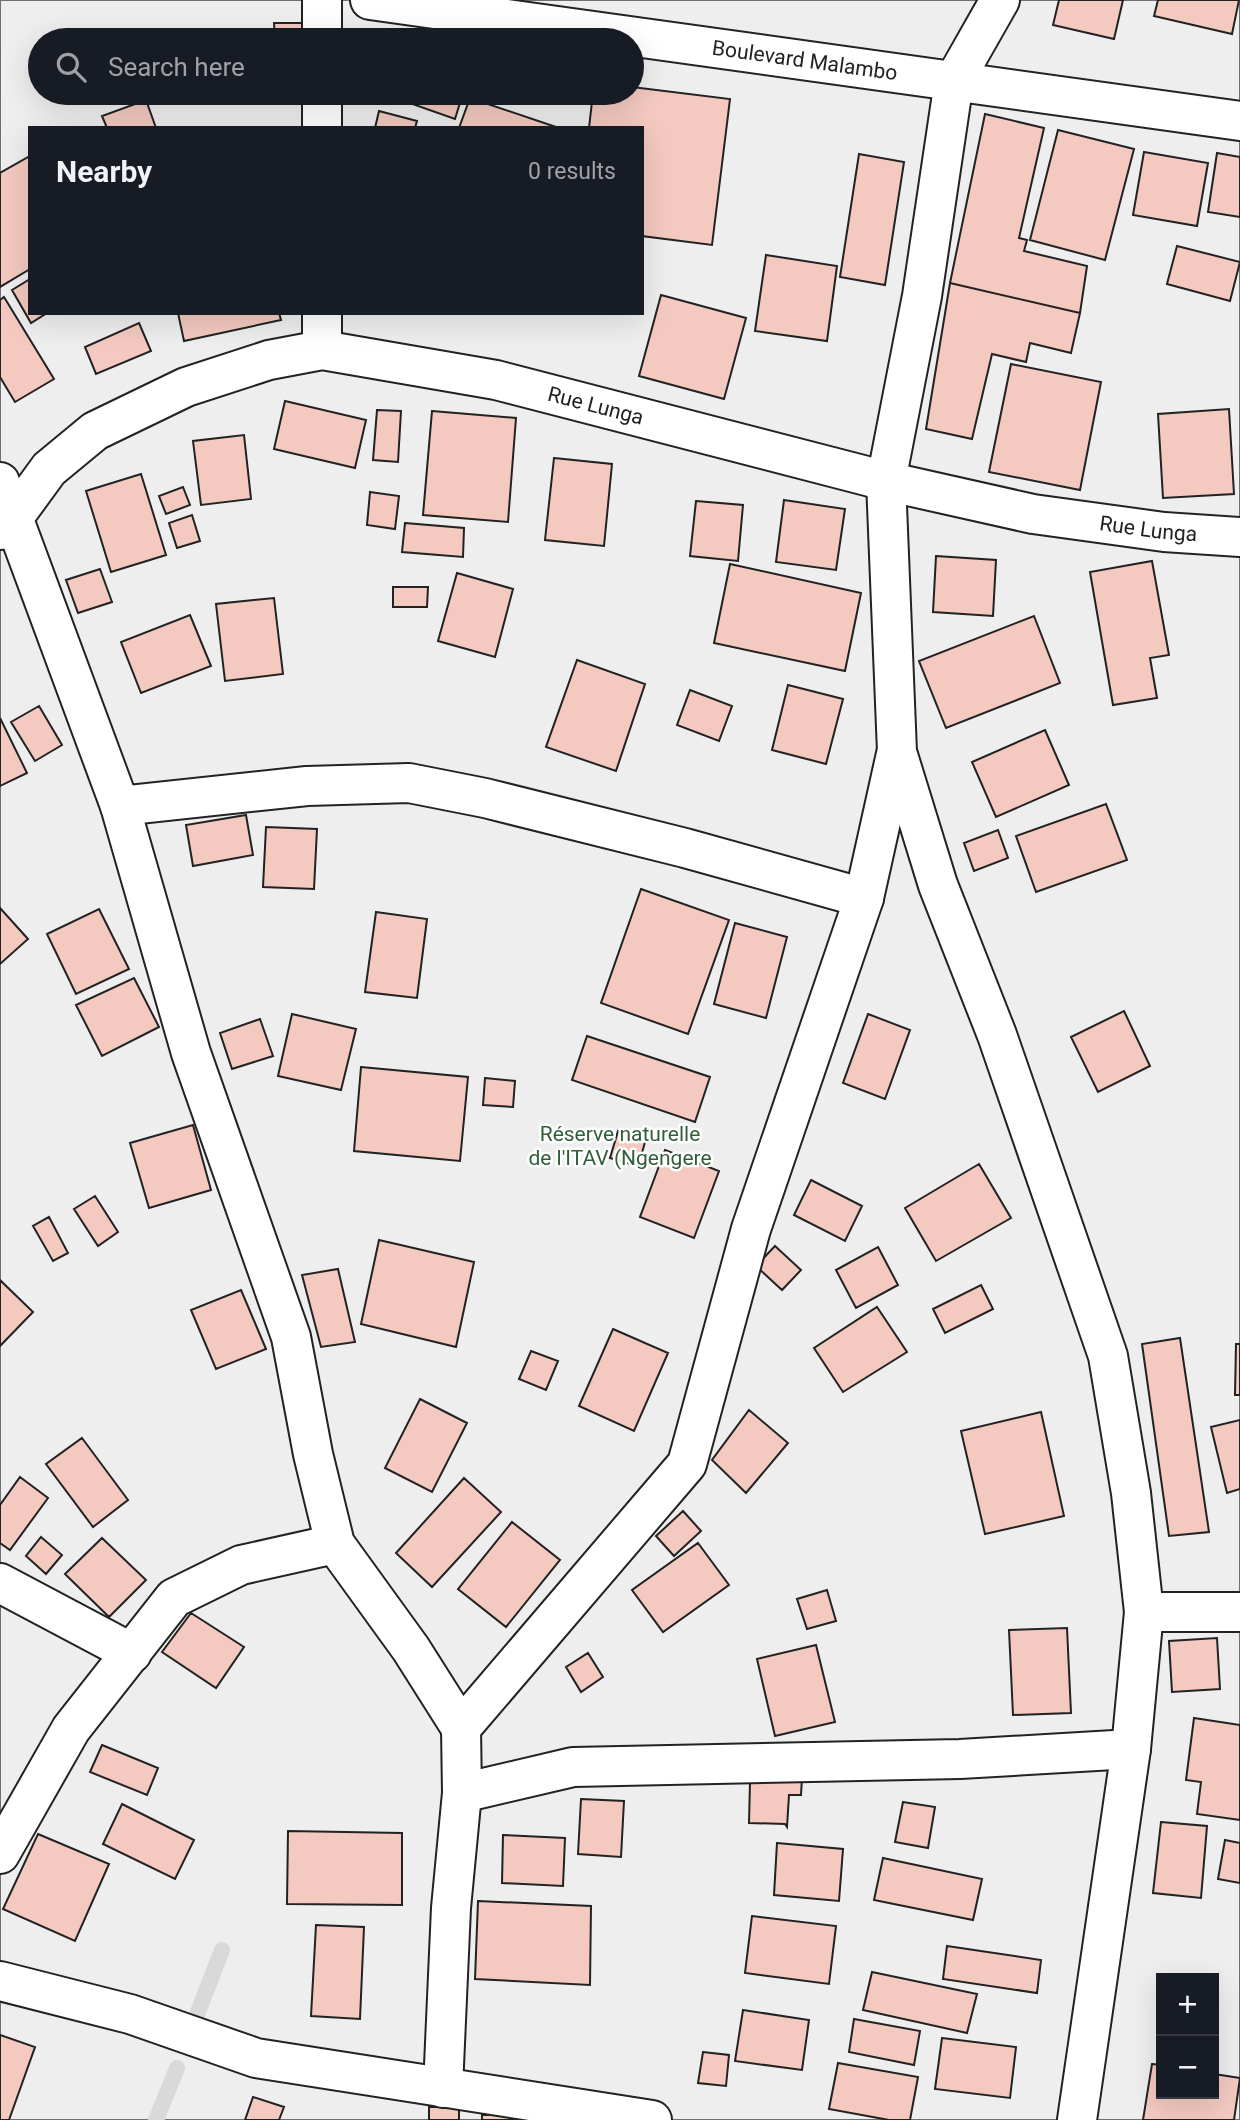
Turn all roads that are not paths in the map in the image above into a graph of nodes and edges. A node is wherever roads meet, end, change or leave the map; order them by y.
1 (322, 0) edge
2 (370, 0) edge
3 (1000, 0) edge
4 (322, 28) edge
5 (572, 28) edge
6 (644, 38) edge
7 (954, 81) junction
8 (322, 105) edge
9 (1240, 121) edge
10 (322, 126) edge
11 (322, 332) edge
12 (886, 481) junction
13 (5, 509) edge
14 (1240, 537) edge
15 (897, 752) junction
16 (120, 806) junction
17 (863, 898) junction
18 (335, 1544) junction
19 (0, 1583) edge
20 (1144, 1612) junction
21 (1240, 1612) edge
22 (132, 1653) junction
23 (461, 1728) junction
24 (1131, 1749) junction
25 (462, 1793) junction
26 (0, 1854) edge
27 (0, 1981) edge
28 (443, 2088) junction
29 (557, 2113) edge
30 (652, 2120) edge
31 (1077, 2120) edge

1 - 4 street
2 - 5 street, Boulevard Malambo
3 - 7 street
6 - 7 street, Boulevard Malambo
7 - 9 street, Boulevard Malambo
7 - 12 street
8 - 10 street
11 - 12 street, Rue Lunga
11 - 13 street, Rue Lunga
12 - 14 street, Rue Lunga
12 - 15 street
13 - 16 street
15 - 17 street
15 - 20 street
16 - 17 street
16 - 18 street
17 - 23 street
18 - 22 street
18 - 23 street
19 - 22 street
20 - 21 street
20 - 24 street
22 - 26 street
23 - 25 street
24 - 25 street
24 - 31 street
25 - 28 street
27 - 28 street
28 - 29 street
29 - 30 street

